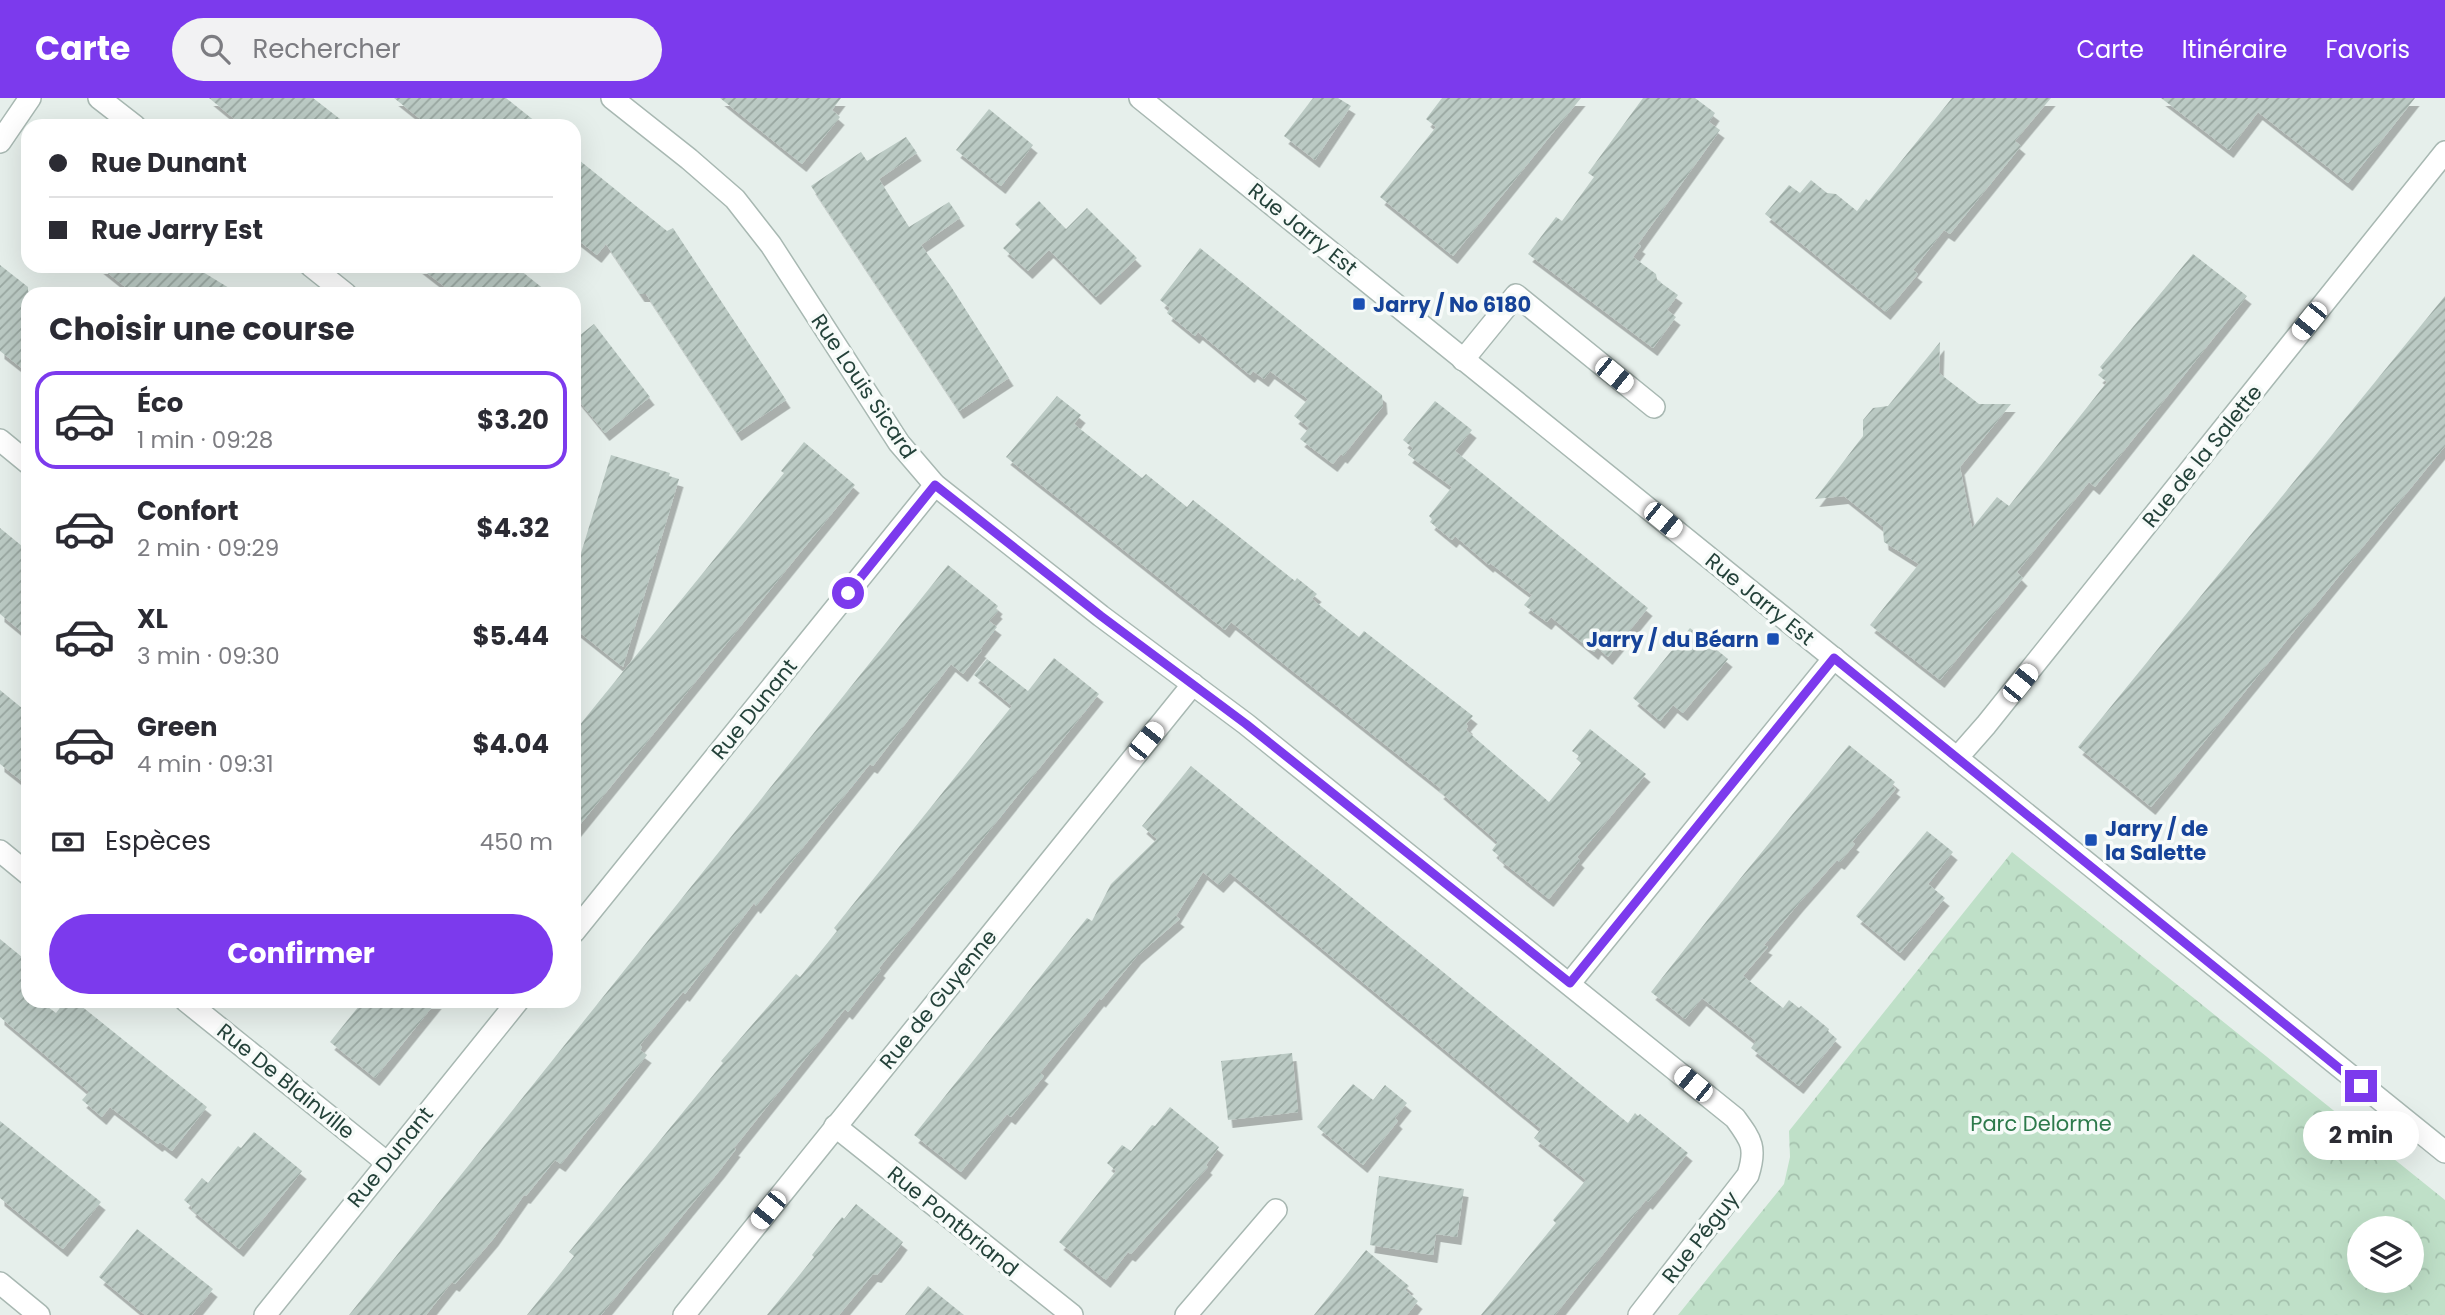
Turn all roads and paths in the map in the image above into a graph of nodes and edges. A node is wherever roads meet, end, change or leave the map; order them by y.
1 (30, 98) edge
2 (99, 98) edge
3 (612, 98) edge
4 (1140, 98) edge
5 (126, 119) edge
6 (0, 142) edge
7 (2445, 152) edge
8 (320, 273) edge
9 (337, 287) edge
10 (1463, 360) junction
11 (1654, 407) dead end
12 (0, 440) edge
13 (21, 457) edge
14 (935, 485) junction
15 (1834, 658) junction
16 (1193, 684) junction
17 (1957, 758) junction
18 (0, 851) edge
19 (21, 868) edge
20 (581, 908) edge
21 (1570, 983) junction
22 (195, 1008) edge
23 (511, 1008) edge
24 (835, 1126) junction
25 (2445, 1152) edge
26 (1754, 1155) joint
27 (386, 1162) junction
28 (1276, 1210) dead end
29 (0, 1283) edge
30 (39, 1315) edge
31 (265, 1315) edge
32 (684, 1315) edge
33 (1072, 1315) edge
34 (1186, 1315) edge
35 (1639, 1315) edge

1 - 6 street
2 - 5 street
3 - 14 street, Rue Louis Sicard
4 - 10 street, Rue Jarry Est
7 - 17 street, Rue de la Salette
8 - 9 street
10 - 11 street
10 - 15 street, Rue Jarry Est
12 - 13 street
14 - 16 street, Rue Louis Sicard
14 - 20 street, Rue Dunant
15 - 17 street, Rue Jarry Est
15 - 21 street
16 - 21 street, Rue Louis Sicard
16 - 24 street, Rue de Guyenne
17 - 25 street, Rue Jarry Est
18 - 19 street
21 - 26 street, Rue Louis Sicard
22 - 27 street, Rue De Blainville
23 - 27 street, Rue Dunant
24 - 32 street, Rue de Guyenne
24 - 33 street, Rue Pontbriand
26 - 35 street, Rue Péguy
27 - 31 street, Rue Dunant
28 - 34 street
29 - 30 street

